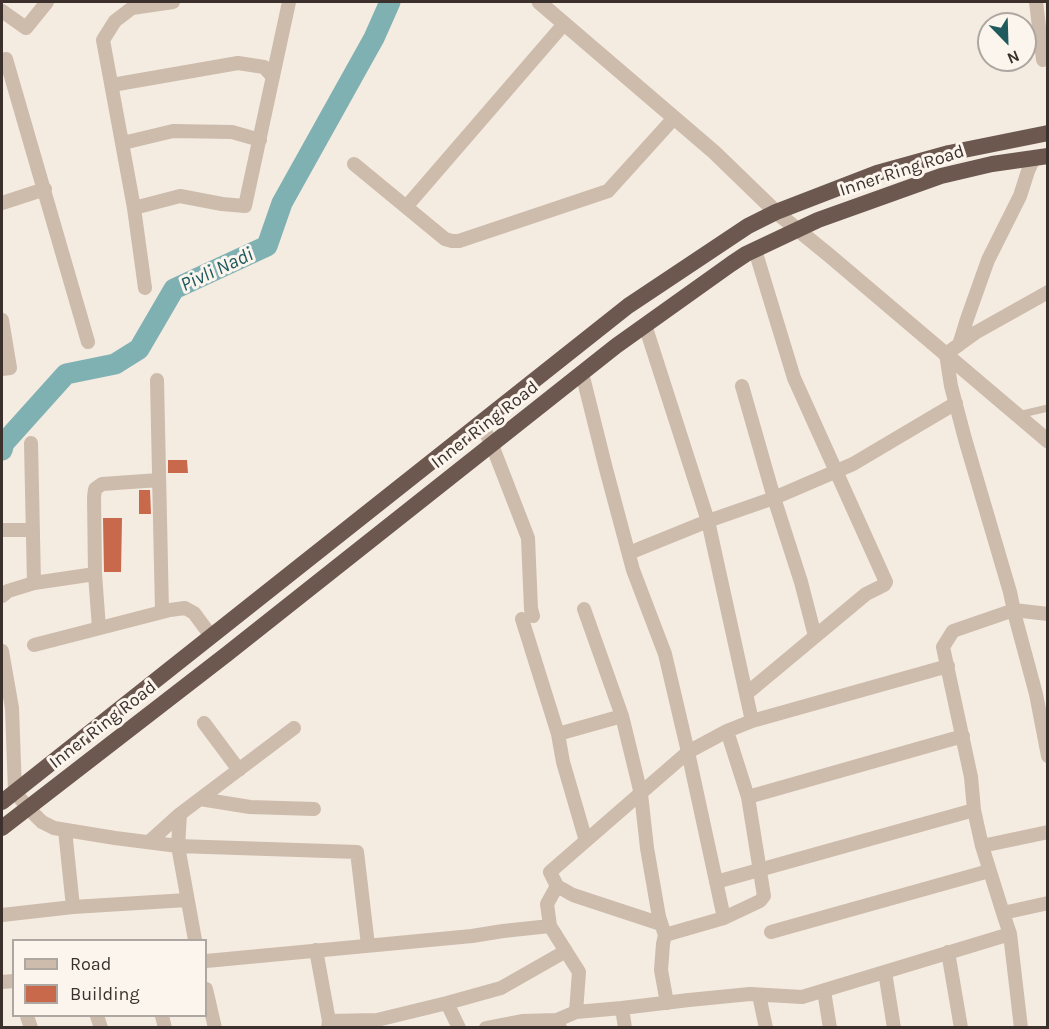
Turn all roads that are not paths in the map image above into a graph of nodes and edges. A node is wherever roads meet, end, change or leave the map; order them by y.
1 (47, 2) edge
2 (173, 2) edge
3 (289, 2) edge
4 (539, 2) edge
5 (1036, 2) edge
6 (2, 12) edge
7 (564, 24) junction
8 (6, 59) dead end
9 (1043, 60) dead end
10 (271, 70) junction
11 (112, 85) junction
12 (674, 118) junction
13 (1047, 133) edge
14 (260, 140) junction
15 (123, 143) junction
16 (1041, 157) edge
17 (354, 164) dead end
18 (45, 189) junction
19 (2, 203) edge
20 (406, 207) junction
21 (134, 208) junction
22 (776, 212) junction
23 (797, 230) junction
24 (755, 250) junction
25 (145, 288) dead end
26 (1047, 292) edge
27 (2, 320) edge
28 (645, 325) junction
29 (88, 342) dead end
30 (959, 345) junction
31 (946, 354) junction
32 (2, 369) edge
33 (582, 374) junction
34 (157, 380) dead end
35 (742, 386) dead end
36 (956, 404) junction
37 (1047, 408) edge
38 (1017, 415) junction
39 (481, 423) junction
40 (1047, 441) edge
41 (31, 443) dead end
42 (492, 445) junction
43 (835, 471) junction
44 (159, 480) junction
45 (774, 498) junction
46 (708, 520) junction
47 (2, 530) edge
48 (33, 530) junction
49 (629, 553) junction
50 (95, 574) junction
51 (34, 583) junction
52 (2, 596) edge
53 (584, 609) dead end
54 (1014, 610) junction
55 (162, 612) junction
56 (1047, 614) edge
57 (99, 628) junction
58 (211, 636) junction
59 (815, 636) junction
60 (34, 645) dead end
61 (2, 651) edge
62 (948, 666) junction
63 (1042, 693) edge
64 (746, 694) junction
65 (622, 716) junction
66 (752, 721) junction
67 (204, 723) dead end
68 (294, 728) dead end
69 (727, 731) junction
70 (558, 734) junction
71 (963, 736) junction
72 (688, 752) junction
73 (1047, 756) edge
74 (238, 770) junction
75 (641, 794) junction
76 (8, 797) edge
77 (748, 797) junction
78 (200, 799) junction
79 (28, 808) junction
80 (314, 809) dead end
81 (974, 810) junction
82 (180, 814) junction
83 (2, 828) edge
84 (65, 830) junction
85 (1047, 832) edge
86 (586, 841) junction
87 (149, 842) junction
88 (178, 846) junction
89 (982, 846) junction
90 (760, 869) junction
91 (989, 871) junction
92 (716, 882) junction
93 (557, 886) junction
94 (187, 900) junction
95 (1047, 903) edge
96 (73, 907) junction
97 (1003, 914) junction
98 (2, 915) edge
99 (724, 918) junction
100 (550, 926) junction
101 (663, 930) junction
102 (771, 932) dead end
103 (1010, 934) junction
104 (195, 939) edge
105 (368, 945) junction
106 (316, 950) junction
107 (566, 951) junction
108 (948, 952) junction
109 (207, 961) edge
110 (885, 972) junction
111 (824, 991) junction
112 (207, 993) edge
113 (759, 995) junction
114 (447, 1003) junction
115 (667, 1003) junction
116 (622, 1008) junction
117 (576, 1012) junction
118 (328, 1024) edge
119 (378, 1024) edge
120 (558, 1024) edge
121 (215, 1028) edge
122 (459, 1028) edge
123 (486, 1028) edge
124 (625, 1028) edge
125 (766, 1028) edge
126 (830, 1028) edge
127 (894, 1028) edge
128 (961, 1028) edge
129 (1021, 1028) edge

1 - 6 street
2 - 11 street
3 - 10 street
4 - 7 street
5 - 9 street
7 - 12 street
7 - 20 street
8 - 18 street
10 - 11 street
10 - 14 street
11 - 15 street
12 - 20 street
12 - 22 street
13 - 22 highway, Inner Ring Road
14 - 15 street
14 - 21 street
15 - 21 street
16 - 23 highway, Inner Ring Road
16 - 30 street
17 - 20 street
18 - 19 street
18 - 29 street
21 - 25 street
22 - 23 street
22 - 39 highway, Inner Ring Road
23 - 24 highway, Inner Ring Road
23 - 31 street
24 - 28 highway, Inner Ring Road
24 - 43 street
26 - 30 street
27 - 32 street
28 - 33 highway, Inner Ring Road
28 - 46 street
30 - 31 street
31 - 36 street
31 - 38 street
33 - 42 highway, Inner Ring Road
33 - 49 street
34 - 44 street
35 - 45 street
36 - 43 street
36 - 54 street
37 - 38 lane
38 - 40 street
39 - 42 street
39 - 58 highway, Inner Ring Road
41 - 48 street
42 - 70 street
42 - 79 highway, Inner Ring Road
43 - 45 street
43 - 59 street
44 - 50 street
44 - 55 street
45 - 46 street
45 - 59 street
46 - 49 street
46 - 64 street
47 - 48 street
48 - 51 street
49 - 72 street
50 - 51 street
50 - 57 street
51 - 52 street
53 - 65 street
54 - 56 street
54 - 62 street
54 - 63 street
55 - 57 street
55 - 58 street
57 - 60 street
58 - 76 highway, Inner Ring Road
59 - 64 street
61 - 76 street
62 - 66 street
62 - 71 street
63 - 73 street
64 - 66 street
65 - 70 street
65 - 75 street
66 - 69 street
67 - 74 street
68 - 74 street
69 - 72 street
69 - 77 street
70 - 86 street
71 - 77 street
71 - 81 street
72 - 75 street
72 - 92 street
74 - 78 street
75 - 86 street
75 - 101 street
76 - 79 street
77 - 90 street
78 - 80 street
78 - 82 street
79 - 83 highway, Inner Ring Road
79 - 84 street
81 - 89 street
81 - 90 street
82 - 87 street
82 - 88 street
84 - 87 street
84 - 96 street
85 - 89 street
86 - 93 street
87 - 88 street
88 - 94 street
88 - 105 street
89 - 91 street
90 - 92 street
90 - 99 street
91 - 97 street
91 - 102 street
92 - 99 street
93 - 100 street
93 - 101 street
94 - 96 street
94 - 104 street
95 - 97 street
96 - 98 street
97 - 103 street
99 - 101 street
100 - 105 street
100 - 107 street
101 - 115 street
103 - 108 street
103 - 129 street
105 - 106 street
106 - 109 street
106 - 118 street
107 - 114 street
107 - 117 street
108 - 110 street
108 - 128 street
110 - 111 street
110 - 127 street
111 - 113 street
111 - 126 street
112 - 121 street
113 - 115 street
113 - 125 street
114 - 119 street
114 - 122 street
115 - 116 street
116 - 117 street
116 - 124 street
117 - 120 street
118 - 119 street
120 - 123 street

